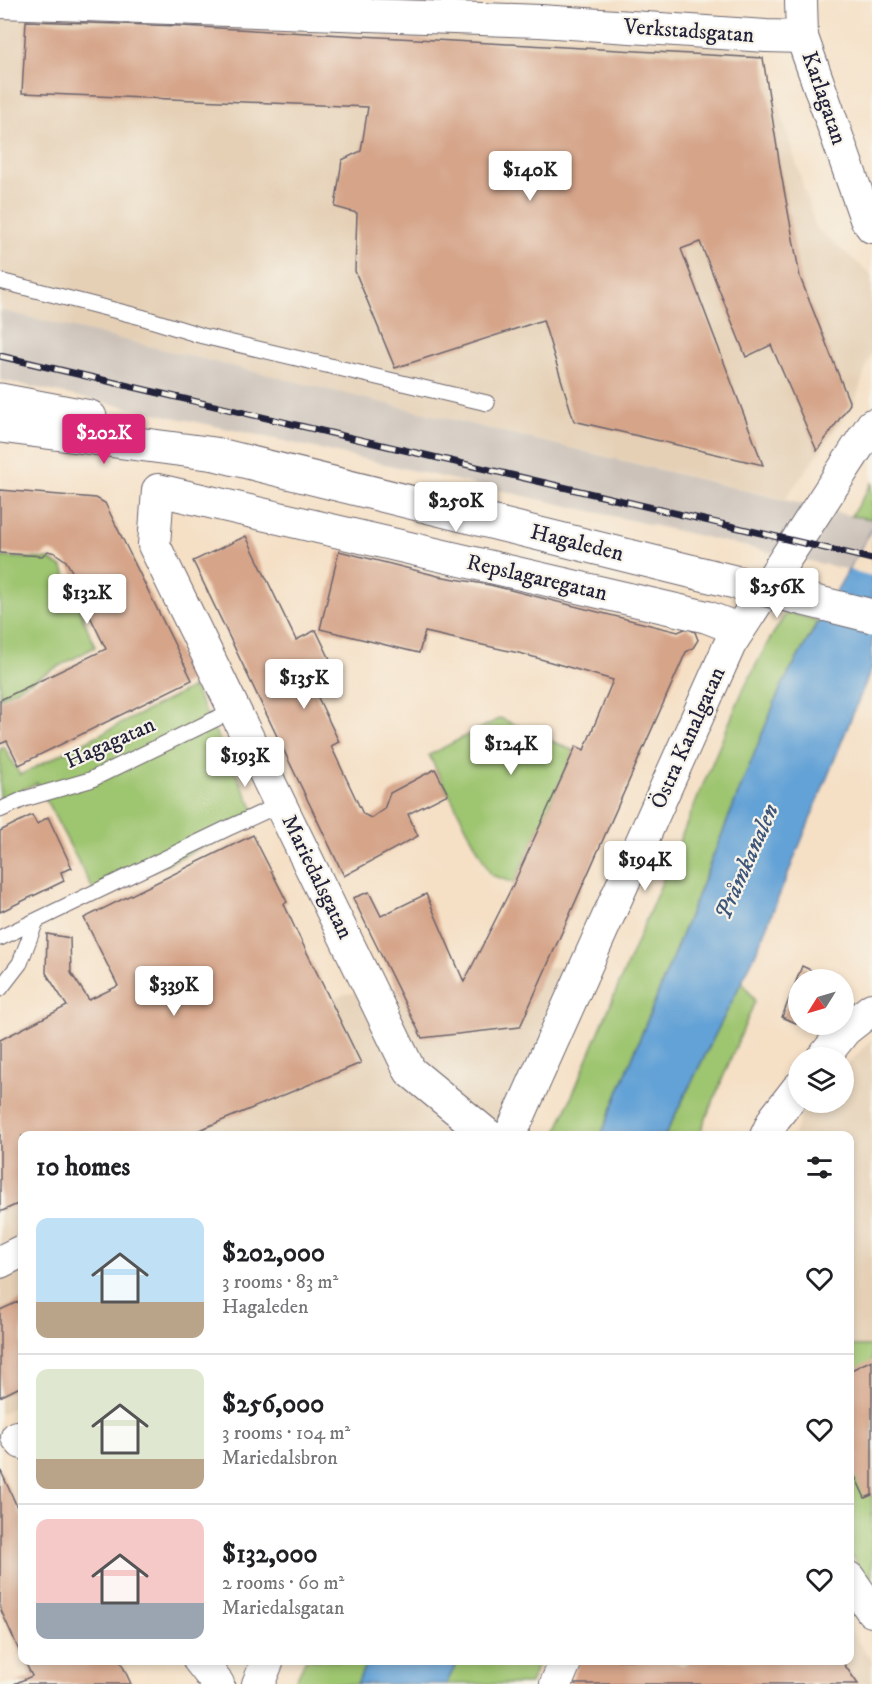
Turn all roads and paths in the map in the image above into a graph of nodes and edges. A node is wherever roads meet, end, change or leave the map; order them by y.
1 (801, 0) edge
2 (0, 2) edge
3 (134, 3) edge
4 (540, 10) edge
5 (802, 37) junction
6 (872, 227) edge
7 (0, 281) edge
8 (0, 400) edge
9 (487, 403) dead end
10 (872, 425) edge
11 (0, 426) edge
12 (215, 454) junction
13 (158, 490) joint
14 (872, 616) edge
15 (738, 629) junction
16 (234, 710) junction
17 (281, 804) junction
18 (0, 810) edge
19 (36, 921) junction
20 (0, 938) edge
21 (0, 989) edge
22 (872, 1009) edge
23 (832, 1047) edge
24 (788, 1101) edge
25 (483, 1131) edge
26 (512, 1131) edge
27 (768, 1131) edge
28 (18, 1253) edge
29 (0, 1262) edge
30 (854, 1585) edge
31 (872, 1611) edge
32 (203, 1665) edge
33 (266, 1665) edge
34 (564, 1665) edge
35 (218, 1684) edge
36 (258, 1684) edge
37 (556, 1684) edge

1 - 5 street, Karlagatan
2 - 3 street, Verkstadsgatan
3 - 4 street, Verkstadsgatan
4 - 5 street, Verkstadsgatan
5 - 6 street, Karlagatan
7 - 9 lane
8 - 12 street, Hagaleden
10 - 15 street, Östra Kanalgatan
11 - 12 street, Hagaleden
12 - 14 street, Hagaleden, bridge
13 - 15 street, Repslagaregatan
13 - 16 street, Mariedalsgatan
15 - 26 street, Östra Kanalgatan
16 - 17 street, Mariedalsgatan
16 - 18 lane, Hagagatan
17 - 19 lane
17 - 25 street, Mariedalsgatan
19 - 20 lane
19 - 21 lane
22 - 23 street
24 - 27 street
28 - 29 street
30 - 31 street
32 - 35 street
33 - 36 street
34 - 37 street

